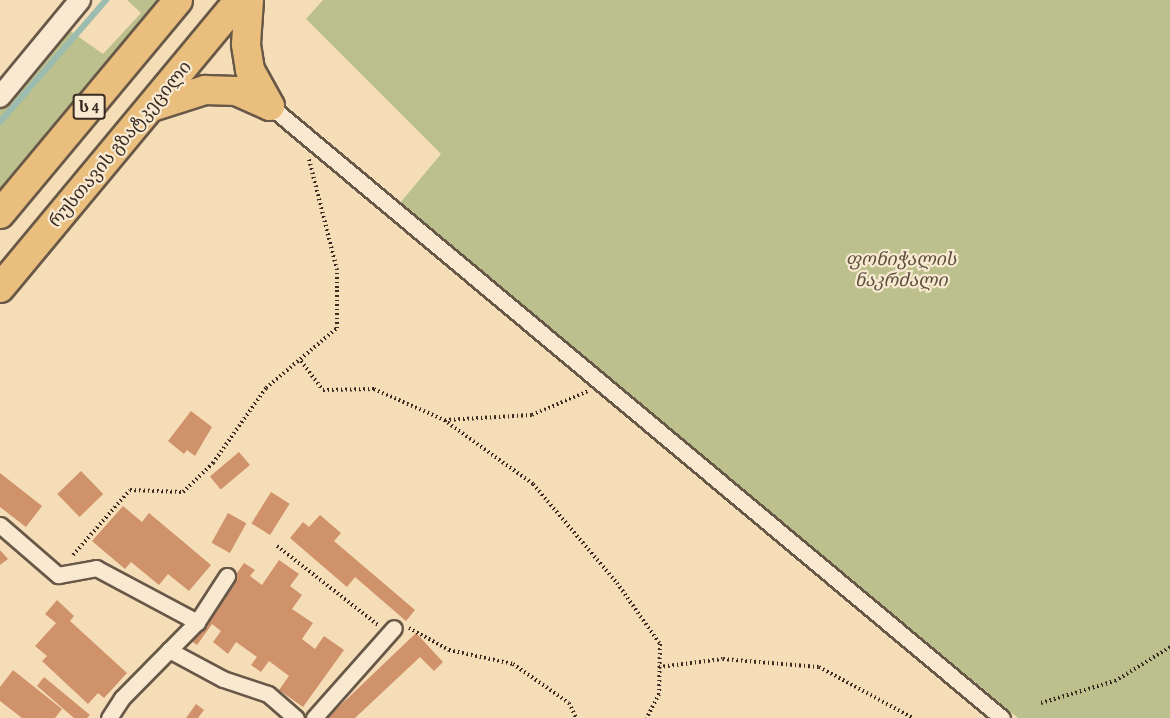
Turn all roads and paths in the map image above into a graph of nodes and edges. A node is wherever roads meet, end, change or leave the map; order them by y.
1 (80, 0) edge
2 (178, 0) edge
3 (239, 0) edge
4 (249, 0) edge
5 (0, 98) edge
6 (152, 106) junction
7 (270, 106) junction
8 (306, 138) junction
9 (0, 214) edge
10 (0, 288) edge
11 (301, 361) junction
12 (607, 384) junction
13 (444, 420) junction
14 (0, 525) edge
15 (278, 546) dead end
16 (58, 575) junction
17 (227, 576) dead end
18 (197, 622) junction
19 (394, 628) junction
20 (1170, 648) edge
21 (170, 650) junction
22 (659, 668) junction
23 (1041, 703) dead end
24 (109, 718) edge
25 (296, 718) edge
26 (314, 718) edge
27 (576, 718) edge
28 (647, 718) edge
29 (913, 718) edge
30 (1002, 718) edge

1 - 5 street
2 - 9 highway, ს 4
3 - 6 highway, რუსთავის გზატკეცილი
4 - 7 highway
6 - 7 highway
6 - 10 highway, რუსთავის გზატკეცილი
7 - 8 street
8 - 11 path
8 - 12 street
11 - 13 path
11 - 16 path
12 - 13 path
12 - 30 street
13 - 22 path
14 - 16 street
15 - 19 path
16 - 18 street
17 - 18 street
18 - 21 street
19 - 26 street
19 - 27 path
20 - 23 path
21 - 24 street
21 - 25 street
22 - 28 path
22 - 29 path

